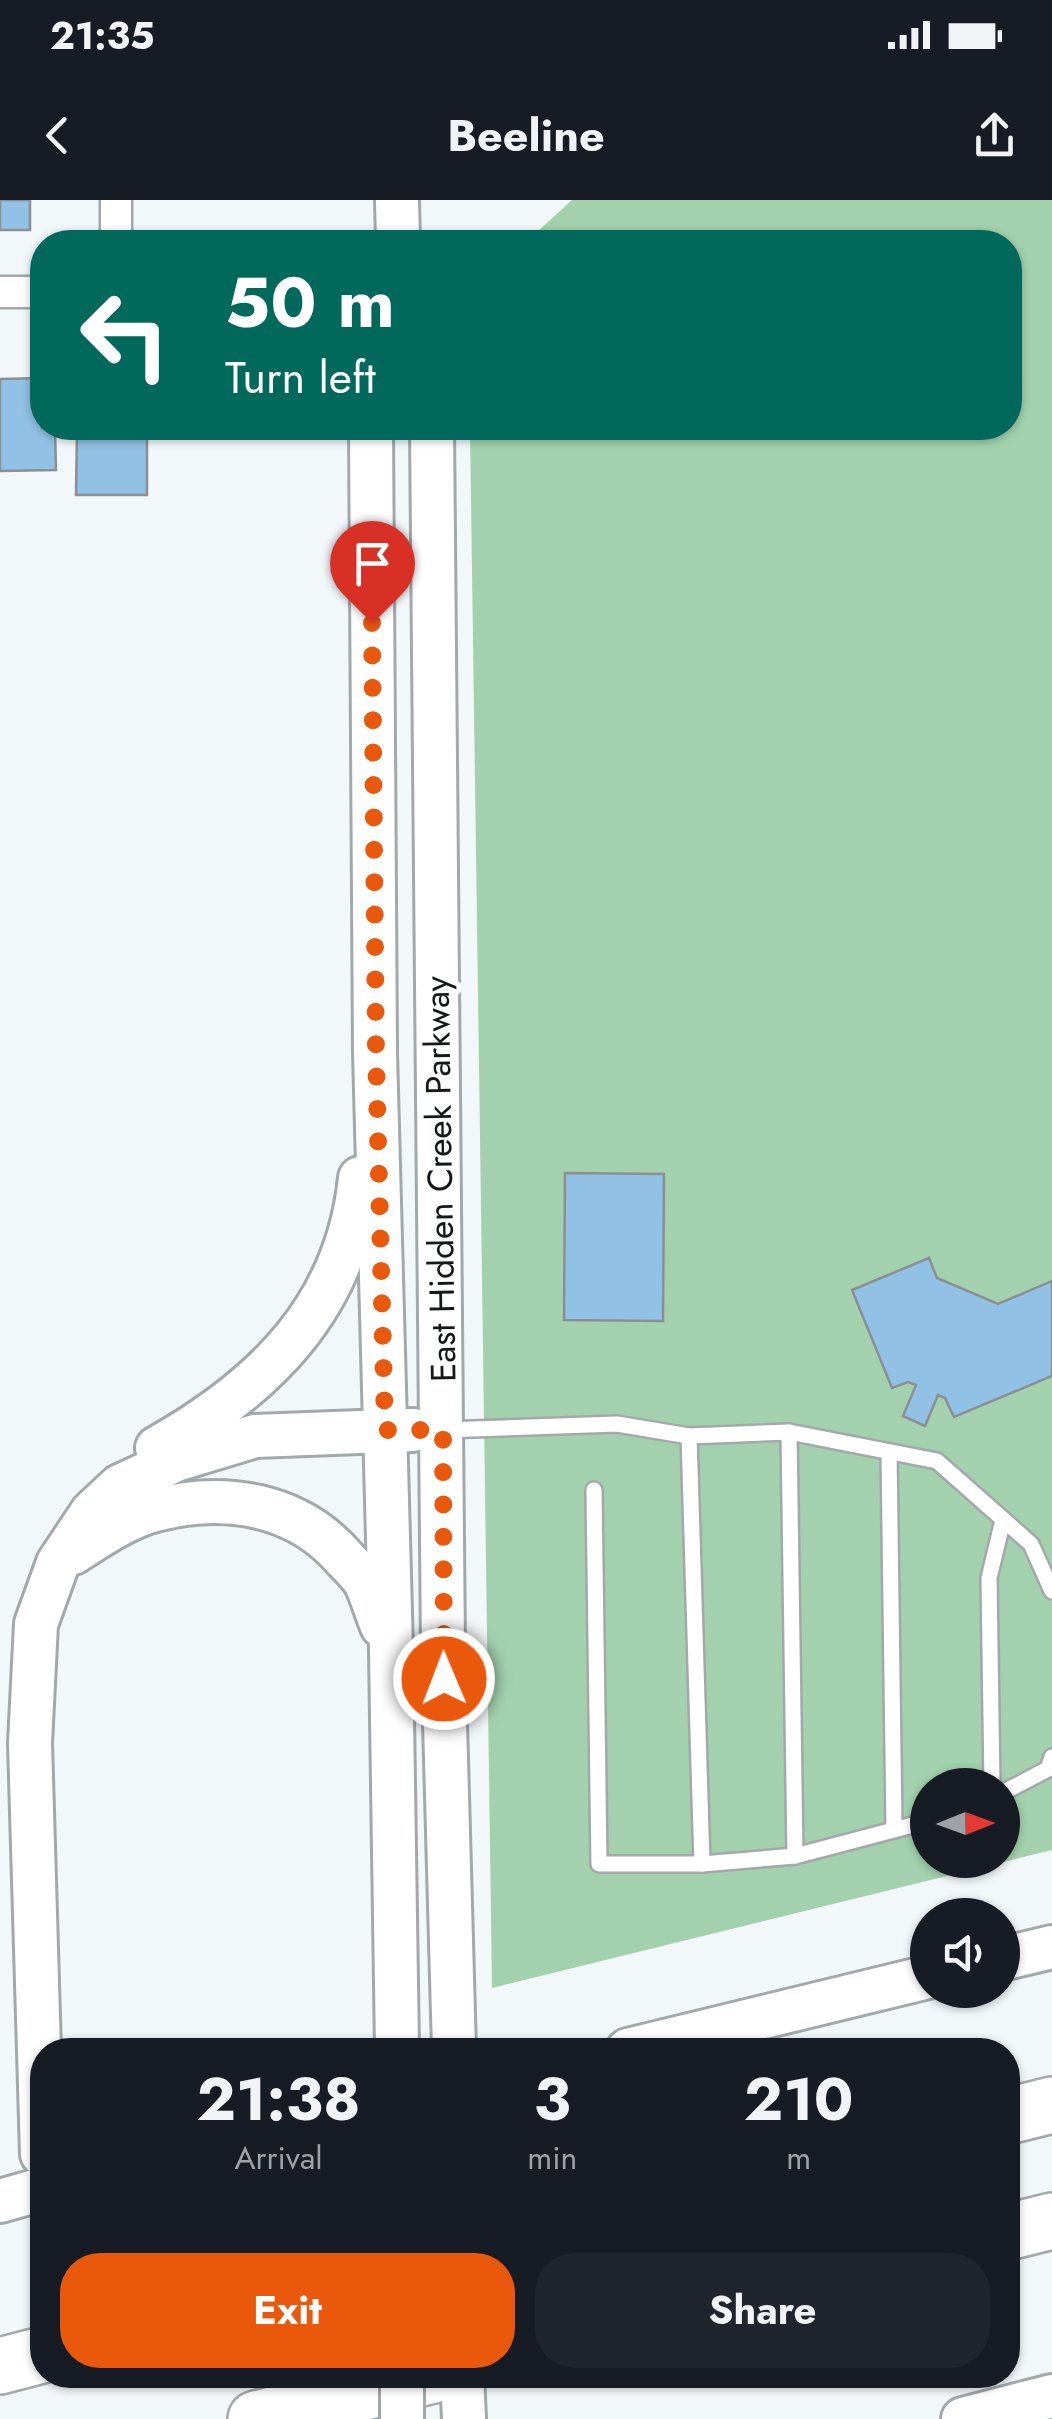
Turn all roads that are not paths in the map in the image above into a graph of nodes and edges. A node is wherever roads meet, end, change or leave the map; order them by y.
1 (116, 200) edge
2 (398, 200) edge
3 (116, 230) edge
4 (398, 230) edge
5 (0, 292) edge
6 (30, 292) edge
7 (370, 440) edge
8 (432, 440) edge
9 (376, 1054) junction
10 (385, 1430) junction
11 (443, 1430) junction
12 (789, 1432) junction
13 (689, 1436) junction
14 (889, 1452) junction
15 (120, 1486) junction
16 (594, 1490) dead end
17 (1003, 1520) junction
18 (58, 1563) junction
19 (1052, 1591) edge
20 (391, 1650) junction
21 (1052, 1758) edge
22 (992, 1768) edge
23 (1020, 1783) edge
24 (910, 1824) edge
25 (894, 1828) junction
26 (795, 1856) junction
27 (702, 1864) junction
28 (1052, 1947) edge
29 (1020, 1955) edge
30 (910, 1981) edge
31 (39, 2038) edge
32 (397, 2038) edge
33 (454, 2038) edge
34 (677, 2038) edge
35 (1052, 2105) edge
36 (1020, 2113) edge
37 (30, 2192) edge
38 (0, 2201) edge
39 (1052, 2221) edge
40 (1020, 2229) edge
41 (30, 2358) edge
42 (0, 2366) edge
43 (381, 2388) edge
44 (402, 2388) edge
45 (463, 2388) edge
46 (1052, 2396) edge
47 (256, 2419) edge
48 (402, 2419) edge
49 (464, 2419) edge
50 (962, 2419) edge

1 - 3 street
2 - 4 main road
5 - 6 street
7 - 9 main road, East Hidden Creek Parkway
8 - 11 main road, East Hidden Creek Parkway
9 - 10 main road, East Hidden Creek Parkway
9 - 15 main road
10 - 11 main road
10 - 15 main road
10 - 20 main road, East Hidden Creek Parkway
11 - 13 lane
11 - 33 main road, East Hidden Creek Parkway
12 - 13 lane
12 - 14 lane
12 - 26 lane
13 - 27 lane
14 - 17 lane
14 - 25 lane
15 - 18 main road
16 - 27 lane
17 - 19 lane
17 - 22 lane
18 - 20 main road
18 - 31 main road
20 - 32 main road, East Hidden Creek Parkway
21 - 23 lane
24 - 25 lane
25 - 26 lane
26 - 27 lane
28 - 29 main road
30 - 34 main road
35 - 36 highway
37 - 38 main road
39 - 40 highway
41 - 42 highway
43 - 47 highway
44 - 48 main road, bridge
45 - 49 main road
46 - 50 main road

